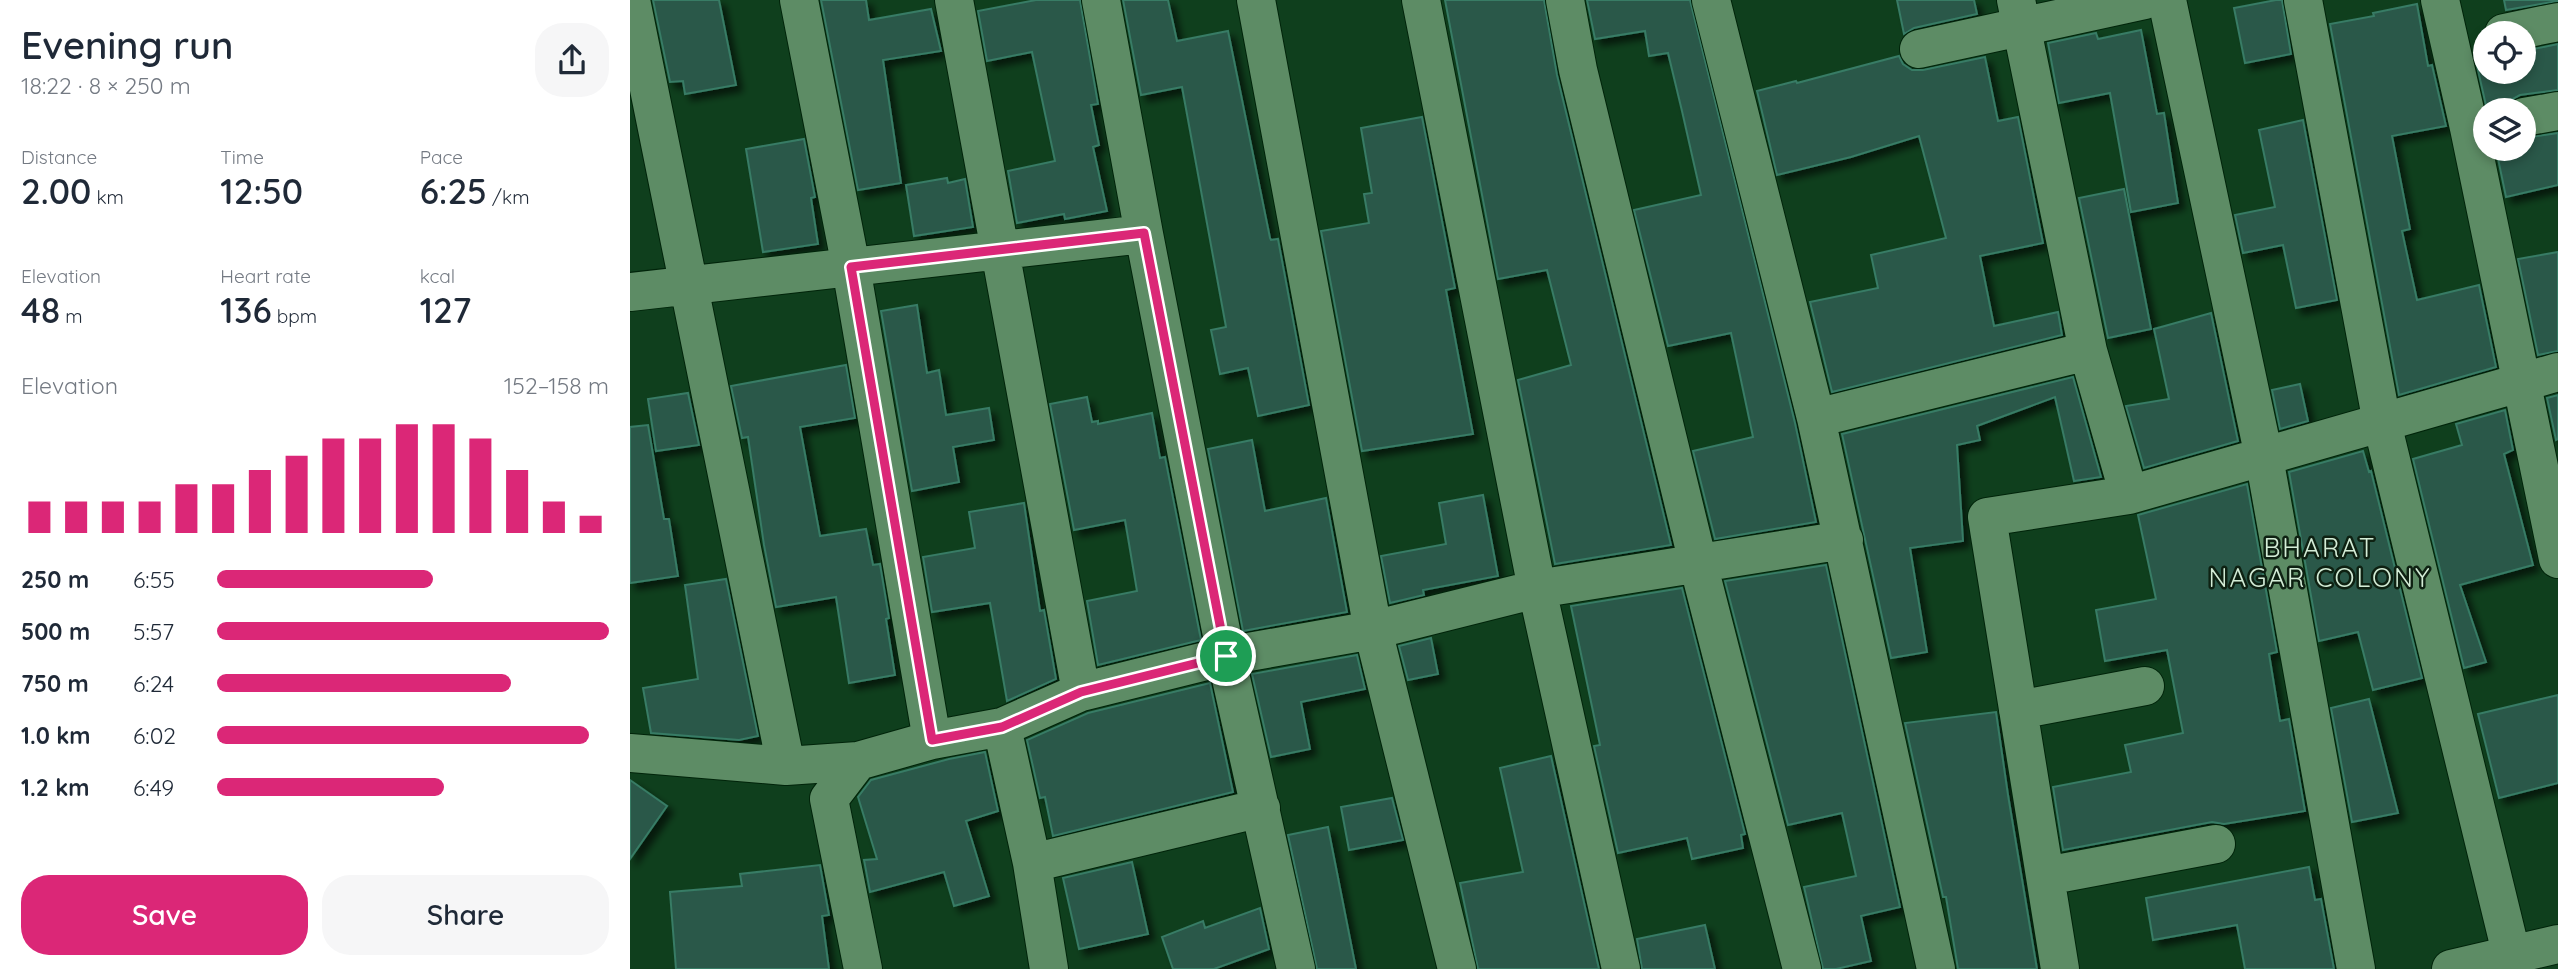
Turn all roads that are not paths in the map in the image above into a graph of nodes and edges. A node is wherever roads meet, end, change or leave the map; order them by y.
1 (631, 0) edge
2 (799, 0) edge
3 (954, 0) edge
4 (1101, 0) edge
5 (1256, 0) edge
6 (1421, 0) edge
7 (1565, 0) edge
8 (1711, 0) edge
9 (2144, 0) edge
10 (2167, 0) edge
11 (2303, 0) edge
12 (2440, 0) edge
13 (2019, 14) edge
14 (2558, 22) edge
15 (2536, 26) edge
16 (2467, 41) edge
17 (1919, 49) dead end
18 (2474, 98) edge
19 (2558, 111) edge
20 (2536, 115) edge
21 (2483, 161) edge
22 (1144, 233) junction
23 (1000, 250) junction
24 (851, 267) junction
25 (687, 286) junction
26 (630, 292) edge
27 (2088, 351) junction
28 (2558, 372) edge
29 (2521, 381) junction
30 (1816, 418) junction
31 (2382, 423) junction
32 (2264, 457) junction
33 (2129, 495) junction
34 (1843, 540) junction
35 (2558, 559) edge
36 (1698, 563) junction
37 (1537, 589) junction
38 (1373, 630) junction
39 (1226, 656) junction
40 (2145, 686) dead end
41 (1081, 692) junction
42 (2018, 710) junction
43 (1002, 727) junction
44 (932, 740) junction
45 (630, 752) edge
46 (858, 761) junction
47 (786, 765) junction
48 (1261, 808) junction
49 (2216, 844) dead end
50 (1032, 863) junction
51 (2046, 876) junction
52 (2558, 944) edge
53 (2513, 962) edge
54 (863, 969) edge
55 (1049, 969) edge
56 (1296, 969) edge
57 (1457, 969) edge
58 (1621, 969) edge
59 (1802, 969) edge
60 (1936, 969) edge
61 (2060, 969) edge
62 (2356, 969) edge
63 (2451, 969) edge

1 - 25 street
2 - 24 street
3 - 23 street
4 - 22 street
5 - 38 street
6 - 37 street
7 - 36 street
8 - 30 street
9 - 13 street
10 - 32 street
11 - 31 street
12 - 16 street
13 - 17 street
13 - 27 street
14 - 15 street
16 - 18 street
19 - 20 street
21 - 29 street
22 - 23 street
22 - 39 street
23 - 24 street
23 - 41 street
24 - 25 street
24 - 44 street
25 - 26 street
25 - 47 street
27 - 30 street
27 - 33 street
28 - 29 street
29 - 31 street
29 - 35 street
30 - 34 street
31 - 32 street
31 - 53 street
32 - 33 street
32 - 62 street
33 - 42 street
34 - 36 street
34 - 60 street
36 - 37 street
36 - 59 street
37 - 38 street
37 - 58 street
38 - 39 street
38 - 57 street
39 - 41 street
39 - 48 street
40 - 42 street
41 - 43 street
42 - 51 street
43 - 44 street
43 - 50 street
44 - 46 street
45 - 47 street
46 - 47 street
46 - 54 street
48 - 50 street
48 - 56 street
49 - 51 street
50 - 55 street
51 - 61 street
52 - 53 street
53 - 63 street

